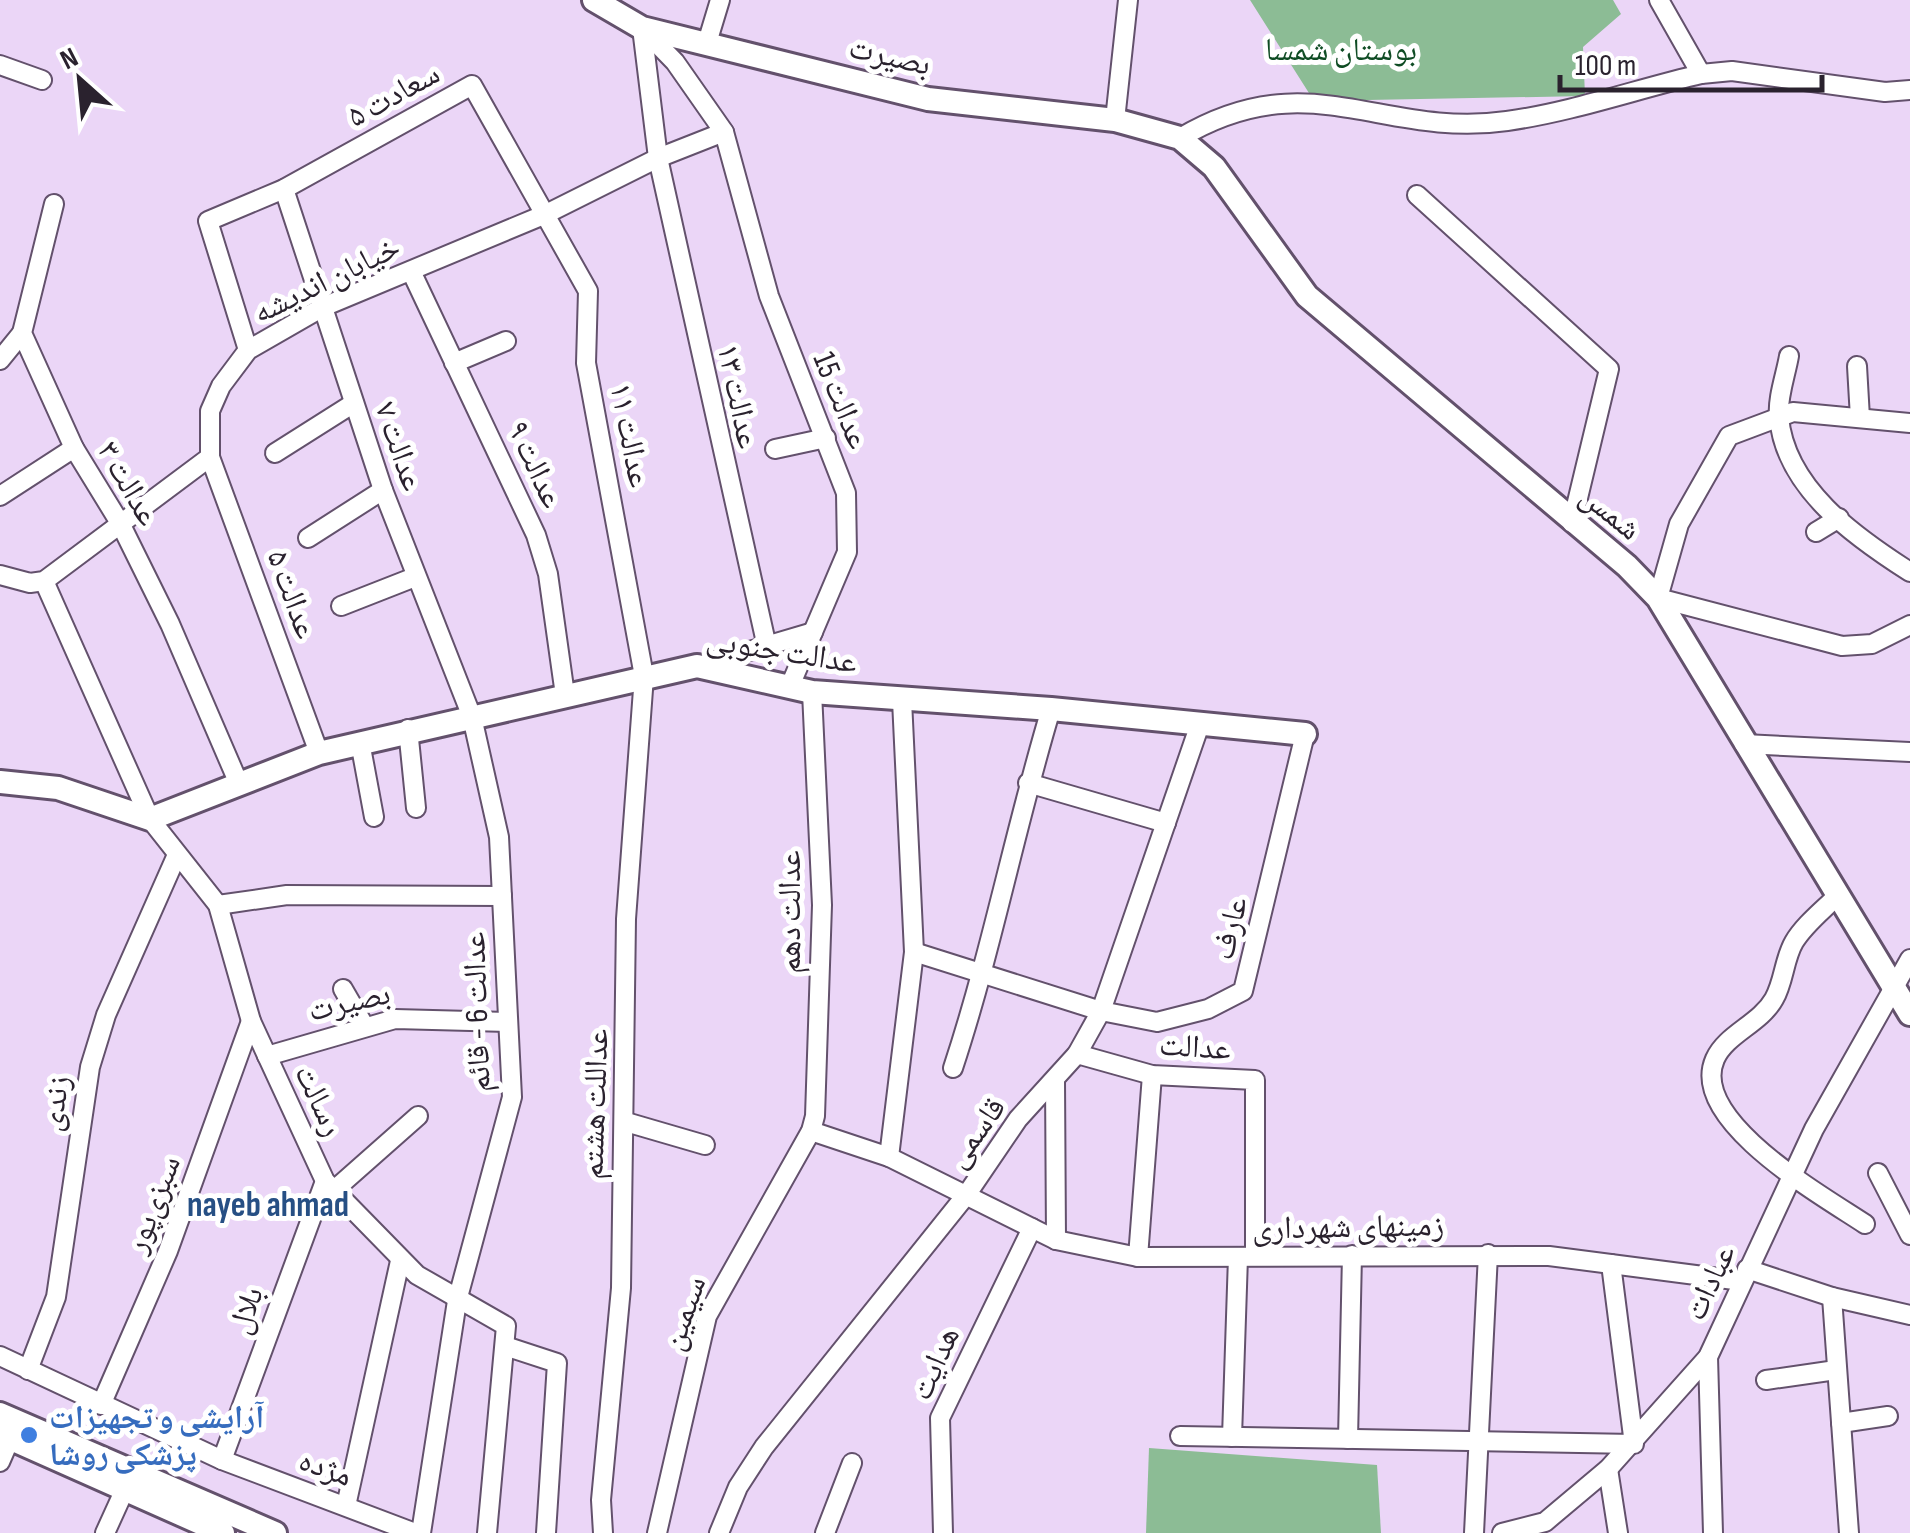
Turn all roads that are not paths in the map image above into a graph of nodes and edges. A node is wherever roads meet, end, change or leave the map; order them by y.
1 (594, 0) edge
2 (720, 0) edge
3 (1128, 0) edge
4 (1659, 0) edge
5 (642, 28) junction
6 (707, 43) junction
7 (0, 65) edge
8 (1701, 74) junction
9 (42, 80) dead end
10 (1910, 90) edge
11 (1115, 120) junction
12 (724, 132) junction
13 (1180, 138) junction
14 (658, 158) junction
15 (284, 189) junction
16 (1417, 195) dead end
17 (54, 204) dead end
18 (546, 214) junction
19 (411, 271) junction
20 (323, 307) junction
21 (22, 333) junction
22 (506, 341) dead end
23 (248, 350) junction
24 (1789, 356) dead end
25 (0, 360) edge
26 (454, 362) junction
27 (1858, 366) dead end
28 (354, 404) junction
29 (1778, 416) junction
30 (1860, 418) junction
31 (1910, 423) edge
32 (826, 438) junction
33 (74, 448) junction
34 (775, 449) dead end
35 (275, 453) dead end
36 (210, 456) junction
37 (383, 490) junction
38 (0, 496) edge
39 (1839, 518) junction
40 (120, 523) junction
41 (1572, 523) junction
42 (1816, 532) dead end
43 (308, 538) dead end
44 (1910, 572) edge
45 (0, 576) edge
46 (415, 577) junction
47 (44, 581) junction
48 (1658, 598) junction
49 (342, 606) dead end
50 (1910, 624) edge
51 (813, 632) junction
52 (767, 647) junction
53 (697, 666) junction
54 (644, 676) junction
55 (801, 689) junction
56 (565, 695) junction
57 (902, 700) junction
58 (1050, 708) junction
59 (472, 718) junction
60 (1200, 724) junction
61 (408, 730) junction
62 (1306, 734) joint
63 (360, 742) junction
64 (1744, 744) junction
65 (1910, 752) edge
66 (320, 753) junction
67 (0, 782) edge
68 (239, 784) junction
69 (1028, 784) junction
70 (416, 808) dead end
71 (374, 817) dead end
72 (150, 819) junction
73 (1166, 823) junction
74 (176, 857) junction
75 (502, 896) junction
76 (1836, 897) junction
77 (218, 905) junction
78 (914, 952) junction
79 (1910, 959) edge
80 (984, 973) junction
81 (1893, 987) junction
82 (343, 989) dead end
83 (1101, 1011) junction
84 (1910, 1014) edge
85 (252, 1021) junction
86 (508, 1022) junction
87 (365, 1028) junction
88 (1077, 1054) junction
89 (267, 1056) junction
90 (953, 1068) dead end
91 (1152, 1075) junction
92 (1055, 1080) junction
93 (418, 1116) dead end
94 (626, 1122) junction
95 (811, 1131) junction
96 (705, 1146) dead end
97 (889, 1157) junction
98 (1878, 1173) dead end
99 (1793, 1176) junction
100 (328, 1186) junction
101 (967, 1194) junction
102 (1864, 1224) dead end
103 (1032, 1228) junction
104 (1910, 1235) edge
105 (1056, 1240) junction
106 (1488, 1254) junction
107 (1352, 1255) junction
108 (1246, 1256) junction
109 (1138, 1257) junction
110 (400, 1261) junction
111 (1611, 1264) junction
112 (1745, 1275) junction
113 (1832, 1297) junction
114 (456, 1300) junction
115 (1910, 1316) edge
116 (505, 1346) junction
117 (0, 1356) edge
118 (1708, 1357) junction
119 (28, 1370) junction
120 (1836, 1370) junction
121 (1766, 1380) dead end
122 (101, 1405) junction
123 (0, 1414) edge
124 (1888, 1416) dead end
125 (1841, 1424) junction
126 (5, 1436) edge
127 (1180, 1436) dead end
128 (1232, 1437) junction
129 (1348, 1439) junction
130 (1482, 1442) junction
131 (1634, 1444) junction
132 (222, 1460) junction
133 (0, 1462) edge
134 (852, 1463) dead end
135 (1608, 1470) junction
136 (125, 1489) junction
137 (346, 1506) junction
138 (1546, 1528) edge
139 (105, 1533) edge
140 (223, 1533) edge
141 (276, 1533) edge
142 (418, 1533) edge
143 (487, 1533) edge
144 (546, 1533) edge
145 (603, 1533) edge
146 (657, 1533) edge
147 (719, 1533) edge
148 (825, 1533) edge
149 (943, 1533) edge
150 (1474, 1533) edge
151 (1502, 1533) edge
152 (1618, 1533) edge
153 (1713, 1533) edge
154 (1849, 1533) edge

1 - 5 street, بصیرت
2 - 6 street
3 - 11 street
4 - 8 street
5 - 6 street, بصیرت
5 - 12 street, عدالت 15
5 - 14 street, عدالت ۱۳
6 - 11 street, بصیرت
7 - 9 street
8 - 10 street
8 - 13 street
11 - 13 street, بصیرت
12 - 14 street, خیابان اندیشه
12 - 32 street, عدالت 15
13 - 41 street, شمس
14 - 18 street, خیابان اندیشه
14 - 52 street, عدالت ۱۳
15 - 18 street, سعادت ۵
15 - 20 street, عدالت ۷
15 - 23 street, سعادت ۵
16 - 41 street
17 - 21 street
18 - 19 street, خیابان اندیشه
18 - 54 street, عدالت ۱۱
19 - 20 street, خیابان اندیشه
19 - 26 street, عدالت ۹
20 - 23 street, خیابان اندیشه
20 - 28 street, عدالت ۷
21 - 25 street
21 - 33 street, عدالت ۳
22 - 26 street
23 - 36 street, خیابان اندیشه
24 - 29 street
26 - 56 street, عدالت ۹
27 - 30 street
28 - 35 street
28 - 37 street, عدالت ۷
29 - 30 street
29 - 39 street
29 - 48 street
30 - 31 street
32 - 34 street
32 - 51 street, عدالت 15
33 - 38 street
33 - 40 street, عدالت ۳
36 - 40 street
36 - 66 street, عدالت ۵
37 - 43 street
37 - 46 street, عدالت ۷
39 - 42 street
39 - 44 street
40 - 47 street
40 - 68 street, عدالت ۳
41 - 48 street, شمس
45 - 47 street
46 - 49 street
46 - 59 street, عدالت ۷
47 - 72 street, رسالت
48 - 50 street
48 - 64 street, شمس
51 - 52 street
51 - 55 street, عدالت 15
52 - 53 street
53 - 54 street, عدالت جنوبی
53 - 55 street, عدالت جنوبی
54 - 56 street, عدالت جنوبی
54 - 94 street, عداللت هشتم
55 - 57 street, عدالت جنوبی
55 - 95 street, عدالت دهم
56 - 59 street, عدالت جنوبی
57 - 58 street, عدالت جنوبی
57 - 78 street, قاسمی
58 - 60 street, عدالت جنوبی
58 - 69 street
59 - 61 street, عدالت جنوبی
59 - 75 street, عدالت 6 - قائم
60 - 62 street, عدالت جنوبی
60 - 73 street, قاسمی
61 - 63 street, عدالت جنوبی
61 - 70 street
62 - 83 street, عارف
63 - 66 street, عدالت جنوبی
63 - 71 street
64 - 65 street
64 - 76 street, شمس
66 - 68 street, عدالت جنوبی
67 - 72 street
68 - 72 street, عدالت جنوبی
69 - 73 street
69 - 80 street
72 - 74 street, رسالت
73 - 83 street, قاسمی
74 - 77 street, رسالت
74 - 119 street, زندی
75 - 77 street
75 - 86 street, عدالت 6 - قائم
76 - 81 street, شمس
76 - 99 street
77 - 85 street, رسالت
78 - 80 street
78 - 97 street, قاسمی
79 - 81 street, عبادات
80 - 83 street
80 - 90 street
81 - 84 street, شمس
81 - 99 street, عبادات
82 - 87 street
83 - 88 street, قاسمی
85 - 89 street, رسالت
85 - 122 street, سبزی‌پور
86 - 87 street, بصیرت
86 - 114 street, عدالت 6 - قائم
87 - 89 street, بصیرت
88 - 91 street, عدالت
88 - 92 street, قاسمی
89 - 100 street, رسالت
91 - 108 street, عدالت
91 - 109 street
92 - 101 street, قاسمی
92 - 105 street
93 - 100 street
94 - 96 street
94 - 145 street, عداللت هشتم
95 - 97 street, زمینهای شهرداری
95 - 146 street, سیمین
97 - 101 street, زمینهای شهرداری
98 - 104 street
99 - 102 street
99 - 112 street, عبادات
100 - 110 street, رسالت
100 - 132 street, بلال
101 - 103 street, زمینهای شهرداری
101 - 147 street, قاسمی
103 - 105 street, زمینهای شهرداری
103 - 149 street, هدایت
105 - 109 street, زمینهای شهرداری
106 - 107 street, زمینهای شهرداری
106 - 111 street, زمینهای شهرداری
106 - 130 street
107 - 108 street, زمینهای شهرداری
107 - 129 street
108 - 109 street, زمینهای شهرداری
108 - 128 street
110 - 114 street, رسالت
110 - 137 street
111 - 112 street, زمینهای شهرداری
111 - 131 street
112 - 113 street, زمینهای شهرداری
112 - 118 street, عبادات
113 - 115 street, زمینهای شهرداری
113 - 120 street
114 - 116 street, رسالت
114 - 142 street, عدالت 6 - قائم
116 - 143 street
116 - 144 street
117 - 119 street, مژده
118 - 131 street, عبادات
118 - 153 street
119 - 122 street, مژده
120 - 121 street
120 - 125 street
122 - 132 street, مژده
123 - 141 street
124 - 125 street
125 - 154 street
126 - 133 street
126 - 136 street
127 - 128 street
128 - 129 street
129 - 130 street
130 - 131 street
130 - 150 street
131 - 135 street, عبادات
132 - 137 street, مژده
134 - 148 street
135 - 138 street, عبادات
135 - 152 street
136 - 139 street
136 - 140 street
137 - 142 street, مژده
138 - 151 street, عبادات

